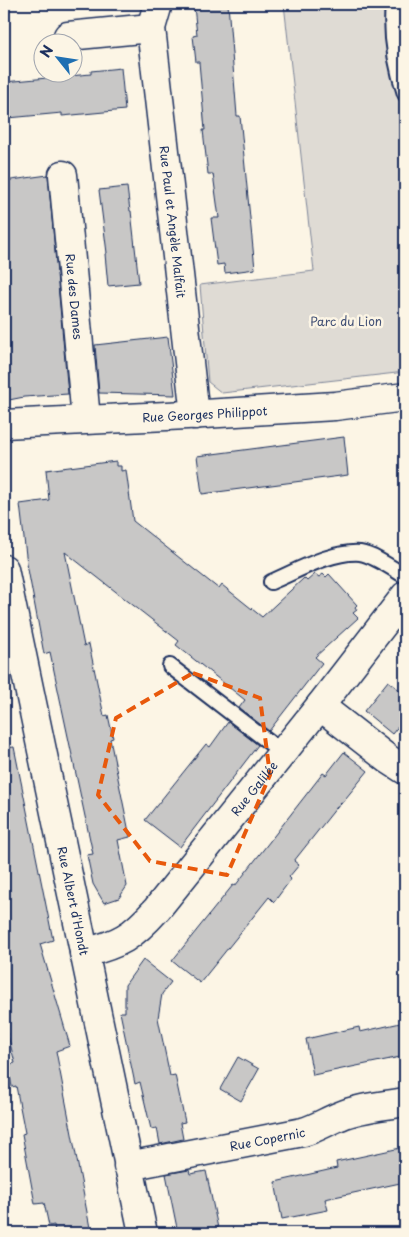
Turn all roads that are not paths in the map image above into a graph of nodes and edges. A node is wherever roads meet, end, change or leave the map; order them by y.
1 (393, 4) edge
2 (155, 16) edge
3 (82, 33) edge
4 (405, 94) edge
5 (63, 175) dead end
6 (405, 397) edge
7 (195, 415) junction
8 (86, 419) junction
9 (4, 424) edge
10 (4, 569) edge
11 (405, 576) edge
12 (270, 582) dead end
13 (405, 596) edge
14 (170, 666) dead end
15 (320, 706) junction
16 (283, 753) junction
17 (405, 770) edge
18 (84, 953) junction
19 (405, 1102) edge
20 (128, 1166) junction
21 (143, 1233) edge

1 - 4 lane
2 - 3 street, Rue Paul et Angèle Malfait
2 - 7 street, Rue Paul et Angèle Malfait
5 - 8 street, Rue des Dames
6 - 7 street, Rue Georges Philippot
7 - 8 street, Rue Georges Philippot
8 - 9 street, Rue Georges Philippot
10 - 18 street, Rue Albert d'Hondt
11 - 12 lane
13 - 15 street, Rue Galilée
14 - 16 lane
15 - 16 street, Rue Galilée
15 - 17 street
16 - 18 street, Rue Galilée
18 - 20 street, Rue Albert d'Hondt
19 - 20 street, Rue Copernic
20 - 21 street, Rue Albert d'Hondt

